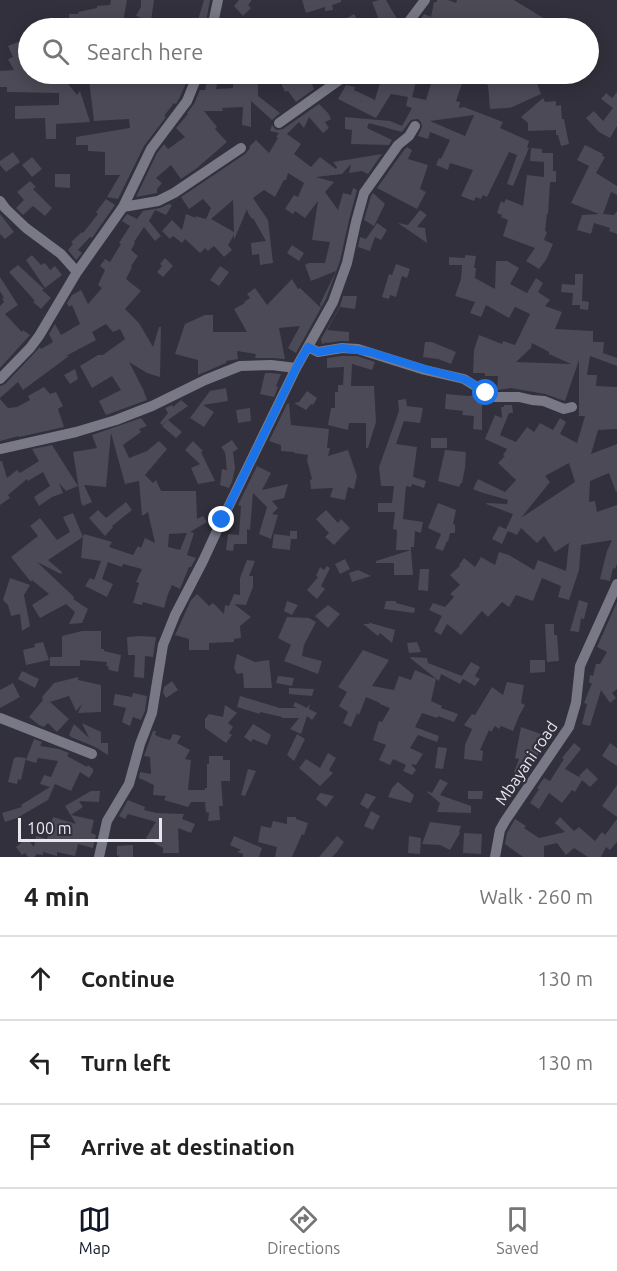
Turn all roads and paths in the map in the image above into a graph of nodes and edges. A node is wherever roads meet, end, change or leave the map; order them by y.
1 (218, 0) edge
2 (425, 0) edge
3 (214, 18) edge
4 (412, 18) edge
5 (194, 84) edge
6 (335, 84) edge
7 (279, 123) dead end
8 (416, 126) dead end
9 (241, 148) dead end
10 (0, 201) edge
11 (123, 207) junction
12 (77, 272) junction
13 (308, 347) junction
14 (296, 368) junction
15 (0, 380) edge
16 (572, 407) dead end
17 (0, 449) edge
18 (617, 584) edge
19 (0, 717) edge
20 (92, 754) dead end
21 (99, 857) edge
22 (495, 857) edge

1 - 3 street
2 - 4 street
5 - 11 street
6 - 7 street
8 - 13 street
9 - 11 street
10 - 12 street
11 - 12 street
12 - 15 street
13 - 14 street
13 - 16 street
14 - 17 street
14 - 21 street
18 - 22 street, Mbayani road
19 - 20 street

